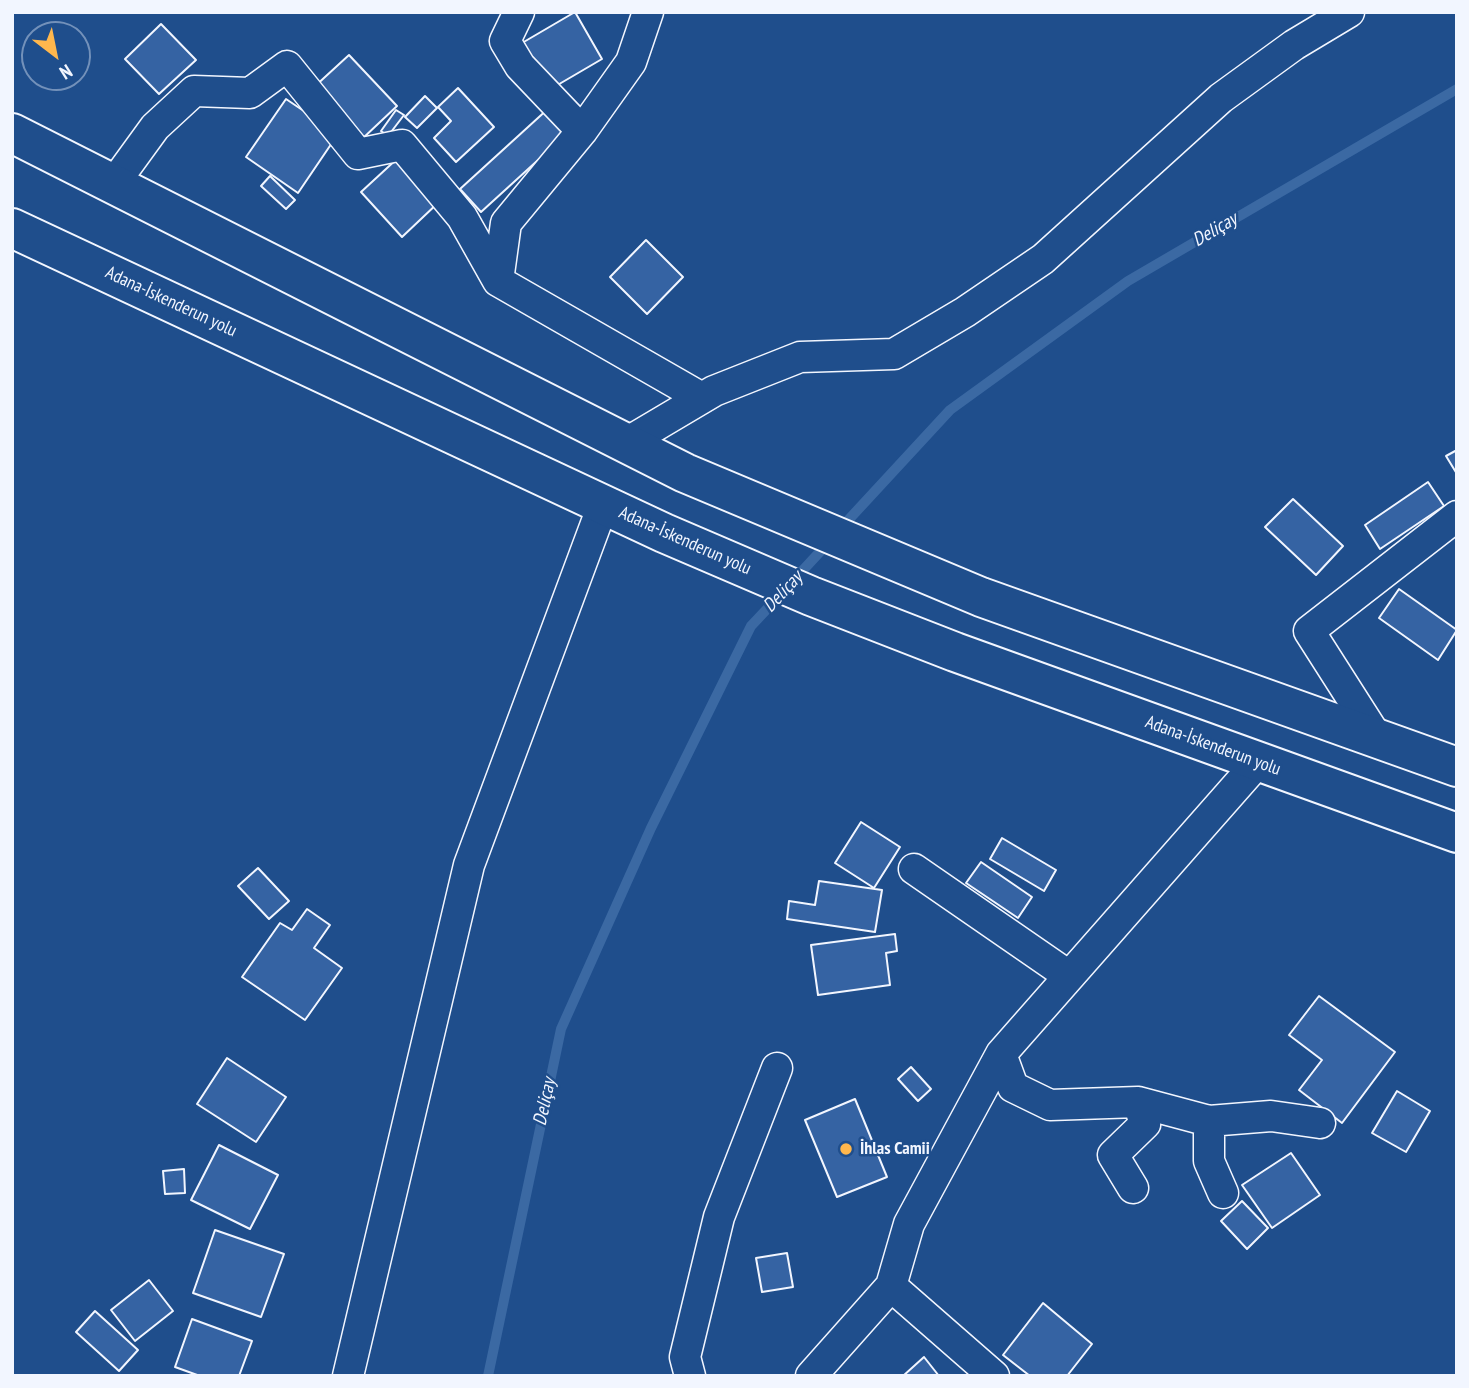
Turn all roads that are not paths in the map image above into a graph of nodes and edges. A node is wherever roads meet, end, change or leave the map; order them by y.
1 (519, 12) edge
2 (648, 12) edge
3 (1349, 12) edge
4 (582, 131) junction
5 (12, 133) edge
6 (115, 183) junction
7 (12, 228) edge
8 (498, 281) junction
9 (702, 398) junction
10 (628, 443) junction
11 (603, 505) junction
12 (1457, 516) edge
13 (1376, 736) junction
14 (1258, 762) junction
15 (1457, 767) edge
16 (1457, 833) edge
17 (914, 869) dead end
18 (1069, 976) junction
19 (1001, 1054) junction
20 (778, 1068) dead end
21 (1138, 1101) junction
22 (1209, 1121) junction
23 (1321, 1124) dead end
24 (1133, 1188) dead end
25 (1223, 1193) dead end
26 (891, 1286) junction
27 (348, 1376) edge
28 (690, 1376) edge
29 (811, 1376) edge
30 (994, 1376) edge

1 - 4 street
2 - 4 street
3 - 9 street
4 - 8 street
5 - 6 highway
6 - 8 street
6 - 10 highway
7 - 11 highway, Adana-İskenderun yolu
8 - 9 street
9 - 10 street
10 - 13 highway
11 - 14 highway, Adana-İskenderun yolu
11 - 27 street
12 - 13 street
13 - 15 highway
14 - 16 highway, Adana-İskenderun yolu
14 - 18 street
17 - 18 street
18 - 19 street
19 - 21 street
19 - 26 street
20 - 28 street
21 - 22 street
21 - 24 street
22 - 23 street
22 - 25 street
26 - 29 street
26 - 30 street

